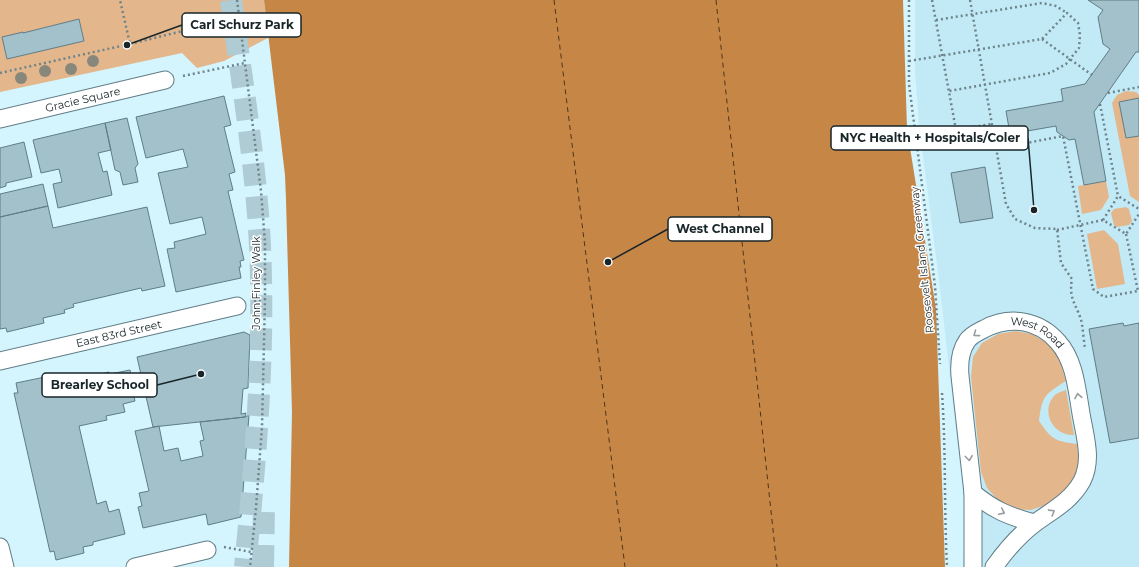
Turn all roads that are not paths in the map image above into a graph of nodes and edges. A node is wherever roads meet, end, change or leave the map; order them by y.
1 (165, 80) road end
2 (0, 119) edge
3 (244, 304) road end
4 (0, 361) edge
5 (973, 493) junction
6 (1034, 524) junction
7 (0, 547) edge
8 (214, 548) road end
9 (4, 567) edge
10 (135, 567) edge
11 (974, 567) edge
12 (994, 567) edge

1 - 2 street, Gracie Square
3 - 4 street, East 83rd Street
5 -> 6 street
6 -> 5 street, West Road
5 - 11 street, West Road
6 - 12 street, West Road
7 - 9 street
8 - 10 street

